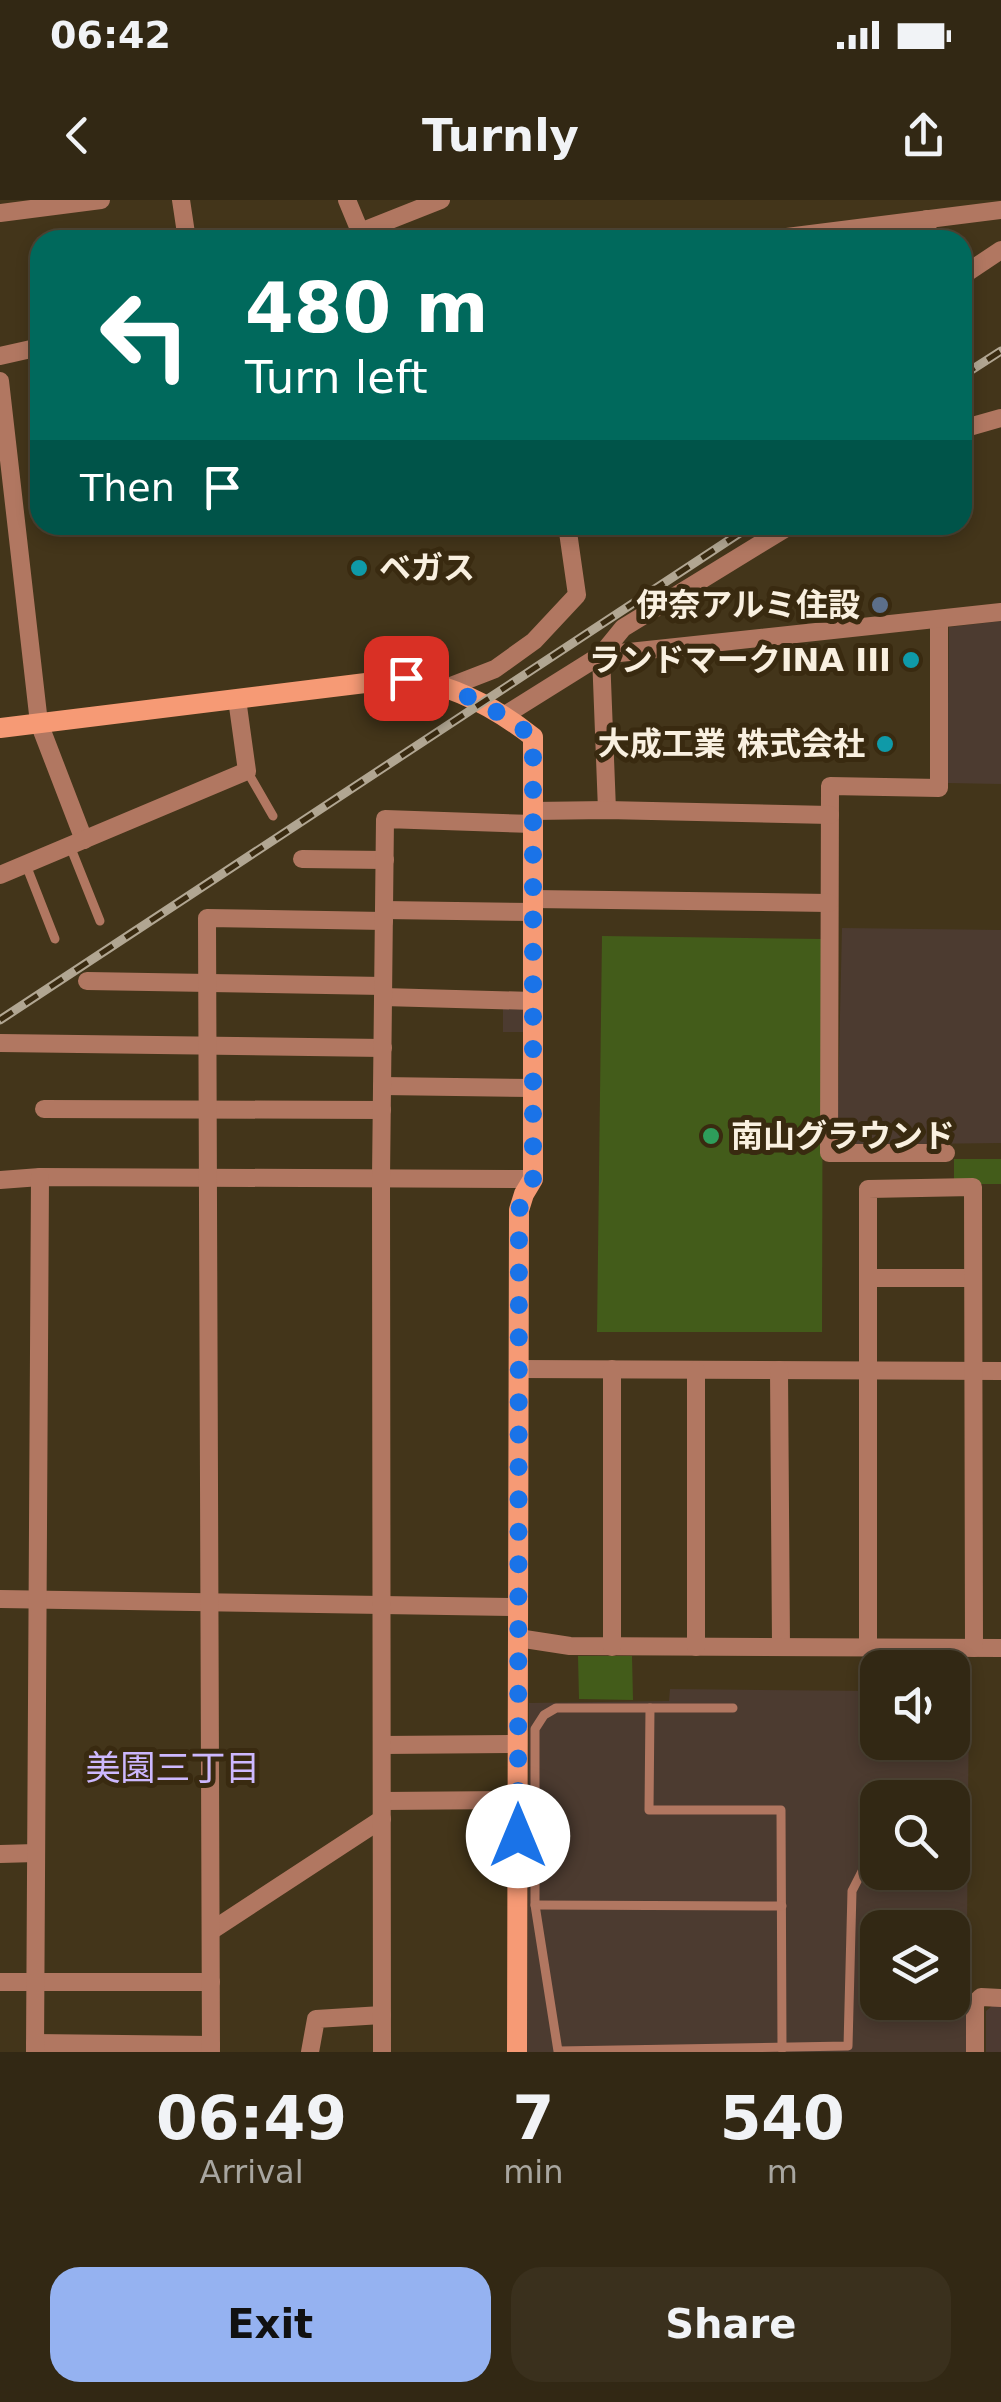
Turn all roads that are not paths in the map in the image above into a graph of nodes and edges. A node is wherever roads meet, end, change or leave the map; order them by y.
1 (101, 200) edge
2 (180, 200) edge
3 (347, 200) edge
4 (441, 200) edge
5 (1001, 210) edge
6 (0, 213) edge
7 (927, 219) junction
8 (184, 230) edge
9 (849, 230) edge
10 (928, 230) edge
11 (1001, 250) edge
12 (972, 269) edge
13 (30, 349) edge
14 (0, 356) edge
15 (0, 381) edge
16 (1001, 418) edge
17 (972, 426) edge
18 (8, 520) edge
19 (569, 535) edge
20 (775, 535) edge
21 (1001, 612) edge
22 (939, 620) junction
23 (601, 655) junction
24 (446, 688) junction
25 (237, 699) junction
26 (505, 715) junction
27 (39, 723) junction
28 (0, 728) edge
29 (247, 771) junction
30 (607, 810) junction
31 (830, 815) junction
32 (273, 816) dead end
33 (533, 818) junction
34 (77, 843) junction
35 (302, 858) dead end
36 (385, 860) junction
37 (26, 864) junction
38 (0, 875) edge
39 (830, 903) junction
40 (533, 905) junction
41 (384, 916) junction
42 (100, 920) dead end
43 (55, 939) dead end
44 (87, 981) dead end
45 (207, 983) junction
46 (384, 992) junction
47 (533, 1001) junction
48 (0, 1043) edge
49 (206, 1046) junction
50 (383, 1048) junction
51 (382, 1086) junction
52 (533, 1088) junction
53 (44, 1108) dead end
54 (206, 1109) junction
55 (382, 1110) junction
56 (946, 1153) dead end
57 (40, 1177) junction
58 (206, 1177) junction
59 (382, 1178) junction
60 (533, 1179) junction
61 (0, 1180) edge
62 (868, 1278) junction
63 (974, 1278) junction
64 (518, 1369) junction
65 (612, 1369) junction
66 (696, 1370) junction
67 (779, 1370) junction
68 (868, 1370) junction
69 (974, 1371) junction
70 (1001, 1371) edge
71 (0, 1599) edge
72 (37, 1599) junction
73 (210, 1602) junction
74 (382, 1605) junction
75 (518, 1607) junction
76 (518, 1638) junction
77 (612, 1646) junction
78 (696, 1647) junction
79 (781, 1647) junction
80 (868, 1648) junction
81 (974, 1648) junction
82 (1001, 1648) edge
83 (650, 1708) junction
84 (733, 1708) dead end
85 (518, 1744) junction
86 (382, 1745) junction
87 (518, 1800) junction
88 (382, 1810) junction
89 (36, 1853) junction
90 (0, 1854) edge
91 (860, 1875) edge
92 (535, 1905) junction
93 (782, 1906) junction
94 (211, 1931) junction
95 (35, 1981) junction
96 (0, 1982) edge
97 (211, 1982) junction
98 (1001, 1998) edge
99 (382, 2015) junction
100 (35, 2047) edge
101 (210, 2048) edge
102 (782, 2050) edge
103 (310, 2052) edge
104 (382, 2052) edge
105 (518, 2052) edge
106 (975, 2052) edge

1 - 6 street
2 - 8 street
3 - 4 street
5 - 7 street
7 - 9 street
7 - 10 street
11 - 12 street
13 - 14 street
15 - 18 street
16 - 17 street
18 - 27 street
19 - 24 street
20 - 23 street
21 - 22 street
22 - 23 street
22 - 31 street
23 - 26 street
23 - 30 street
24 - 25 street
24 - 26 street
25 - 27 street
25 - 29 street
26 - 33 street
27 - 28 street
27 - 34 street
29 - 32 lane
29 - 34 street
30 - 31 street
30 - 33 street
31 - 39 street
33 - 36 street
33 - 40 street
34 - 37 street
34 - 42 lane
35 - 36 street
36 - 41 street
37 - 38 street
37 - 43 lane
39 - 40 street
39 - 56 street
40 - 41 street
40 - 47 street
41 - 45 street
41 - 46 street
44 - 45 street
45 - 46 street
45 - 49 street
46 - 47 street
46 - 50 street
47 - 52 street
48 - 49 street
49 - 50 street
49 - 54 street
50 - 51 street
51 - 52 street
51 - 55 street
52 - 60 street
53 - 54 street
54 - 55 street
54 - 58 street
55 - 59 street
57 - 58 street
57 - 61 street
57 - 72 street
58 - 59 street
58 - 73 street
59 - 60 street
59 - 74 street
60 - 64 street
62 - 63 street
62 - 63 street
62 - 68 street
63 - 69 street
64 - 65 street
64 - 75 street
65 - 66 street
65 - 77 street
66 - 67 street
66 - 78 street
67 - 68 street
67 - 79 street
68 - 69 street
68 - 80 street
69 - 70 street
69 - 81 street
71 - 72 street
72 - 73 street
72 - 89 street
73 - 74 street
73 - 94 street
74 - 75 street
74 - 86 street
75 - 76 street
76 - 77 street
76 - 85 street
77 - 78 street
78 - 79 street
79 - 80 street
80 - 81 street
81 - 82 street
83 - 84 lane
83 - 92 lane
83 - 93 lane
85 - 86 street
85 - 87 street
86 - 88 street
87 - 88 street
87 - 105 street
88 - 94 street
88 - 99 street
89 - 90 street
89 - 95 street
91 - 102 lane
92 - 93 lane
92 - 102 lane
93 - 102 lane
94 - 97 street
95 - 96 street
95 - 97 street
95 - 100 street
97 - 101 street
98 - 106 street
99 - 103 street
99 - 104 street
100 - 101 street

